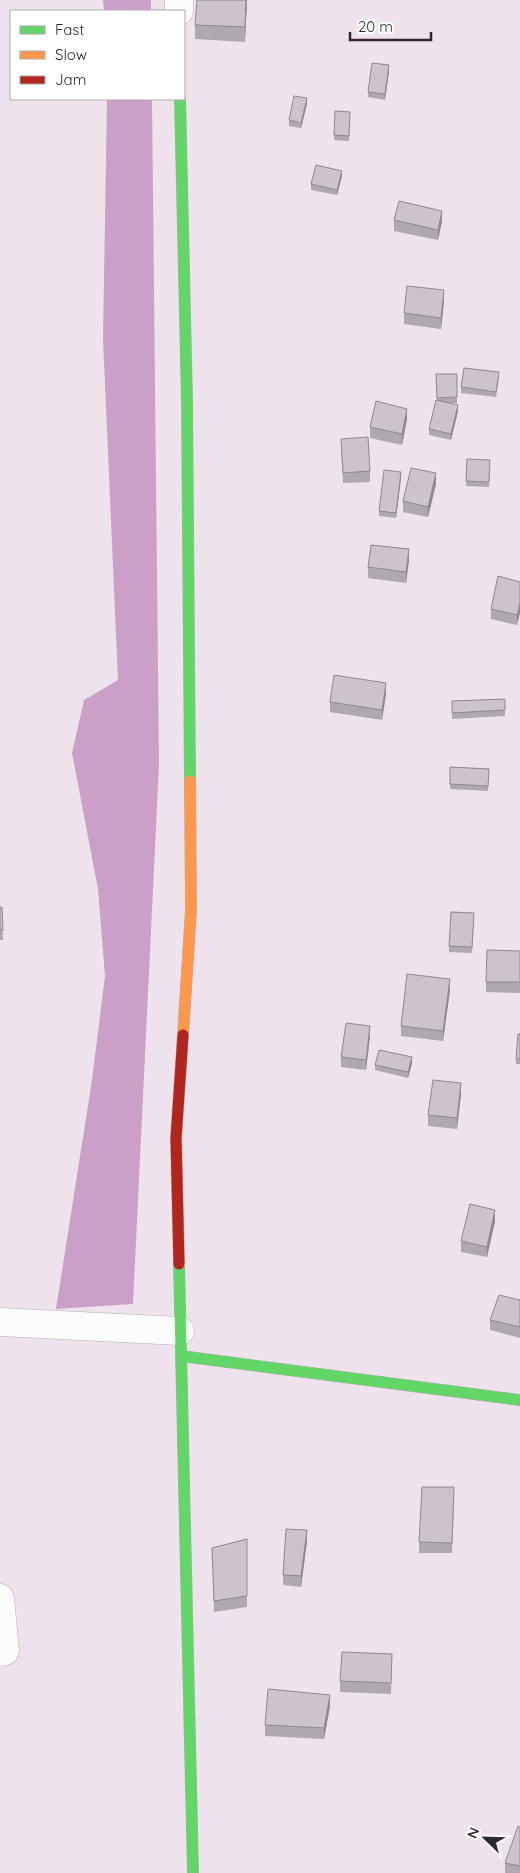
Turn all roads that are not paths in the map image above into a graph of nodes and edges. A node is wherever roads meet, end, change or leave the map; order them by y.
1 (180, 100) edge
2 (0, 1322) edge
3 (181, 1343) junction
4 (520, 1400) edge
5 (0, 1598) edge
6 (0, 1652) edge
7 (192, 1873) edge

1 - 3 street
2 - 3 street
3 - 4 street
3 - 7 street
5 - 6 street

